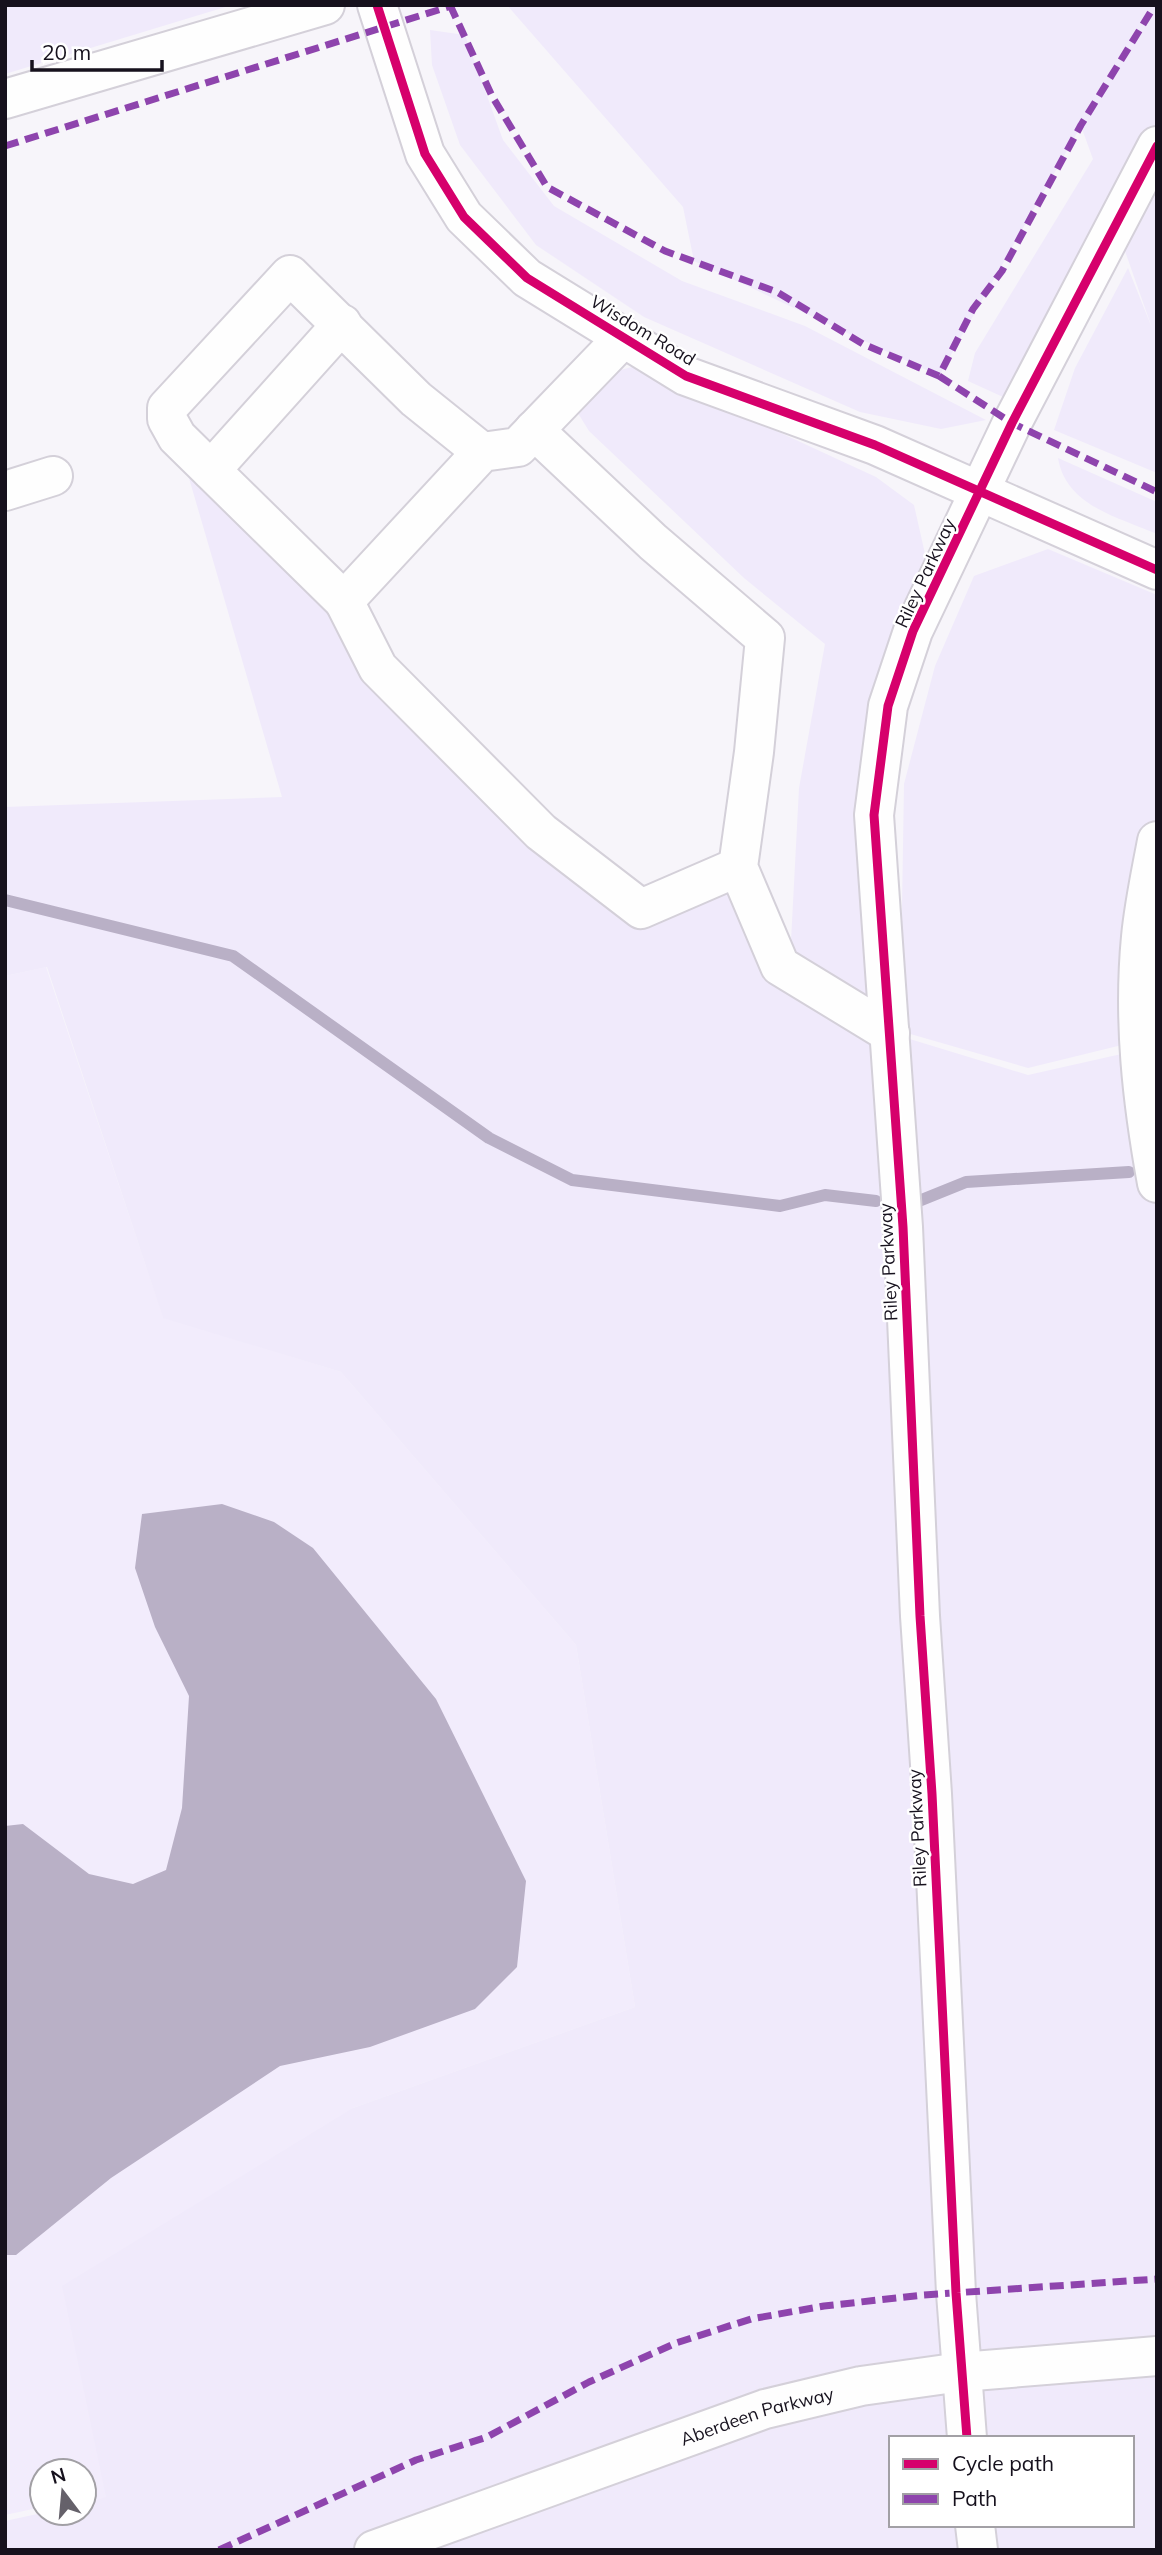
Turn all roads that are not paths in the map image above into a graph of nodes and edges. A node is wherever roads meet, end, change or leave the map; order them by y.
1 (326, 5) edge
2 (377, 5) edge
3 (5, 99) edge
4 (1157, 146) edge
5 (342, 324) junction
6 (624, 337) junction
7 (534, 430) junction
8 (481, 452) junction
9 (211, 470) junction
10 (53, 476) dead end
11 (5, 491) edge
12 (980, 494) junction
13 (1157, 570) edge
14 (344, 601) junction
15 (1157, 841) edge
16 (738, 867) junction
17 (890, 1033) junction
18 (1157, 1183) edge
19 (1157, 2356) edge
20 (961, 2372) junction
21 (967, 2436) edge
22 (975, 2527) edge
23 (374, 2550) edge
24 (978, 2550) edge

1 - 3 street
2 - 6 street, Wisdom Road
4 - 12 street, Riley Parkway
5 - 8 street
5 - 9 street
5 - 9 street
6 - 7 street
6 - 12 street, Wisdom Road
7 - 8 street
7 - 16 street
8 - 14 street
9 - 14 street
10 - 11 street
12 - 13 street, Wisdom Road
12 - 17 street, Riley Parkway
14 - 16 street
15 - 18 street
16 - 17 street
17 - 20 street, Riley Parkway
19 - 20 street, Aberdeen Parkway
20 - 21 street, Riley Parkway
20 - 23 street, Aberdeen Parkway
22 - 24 street

